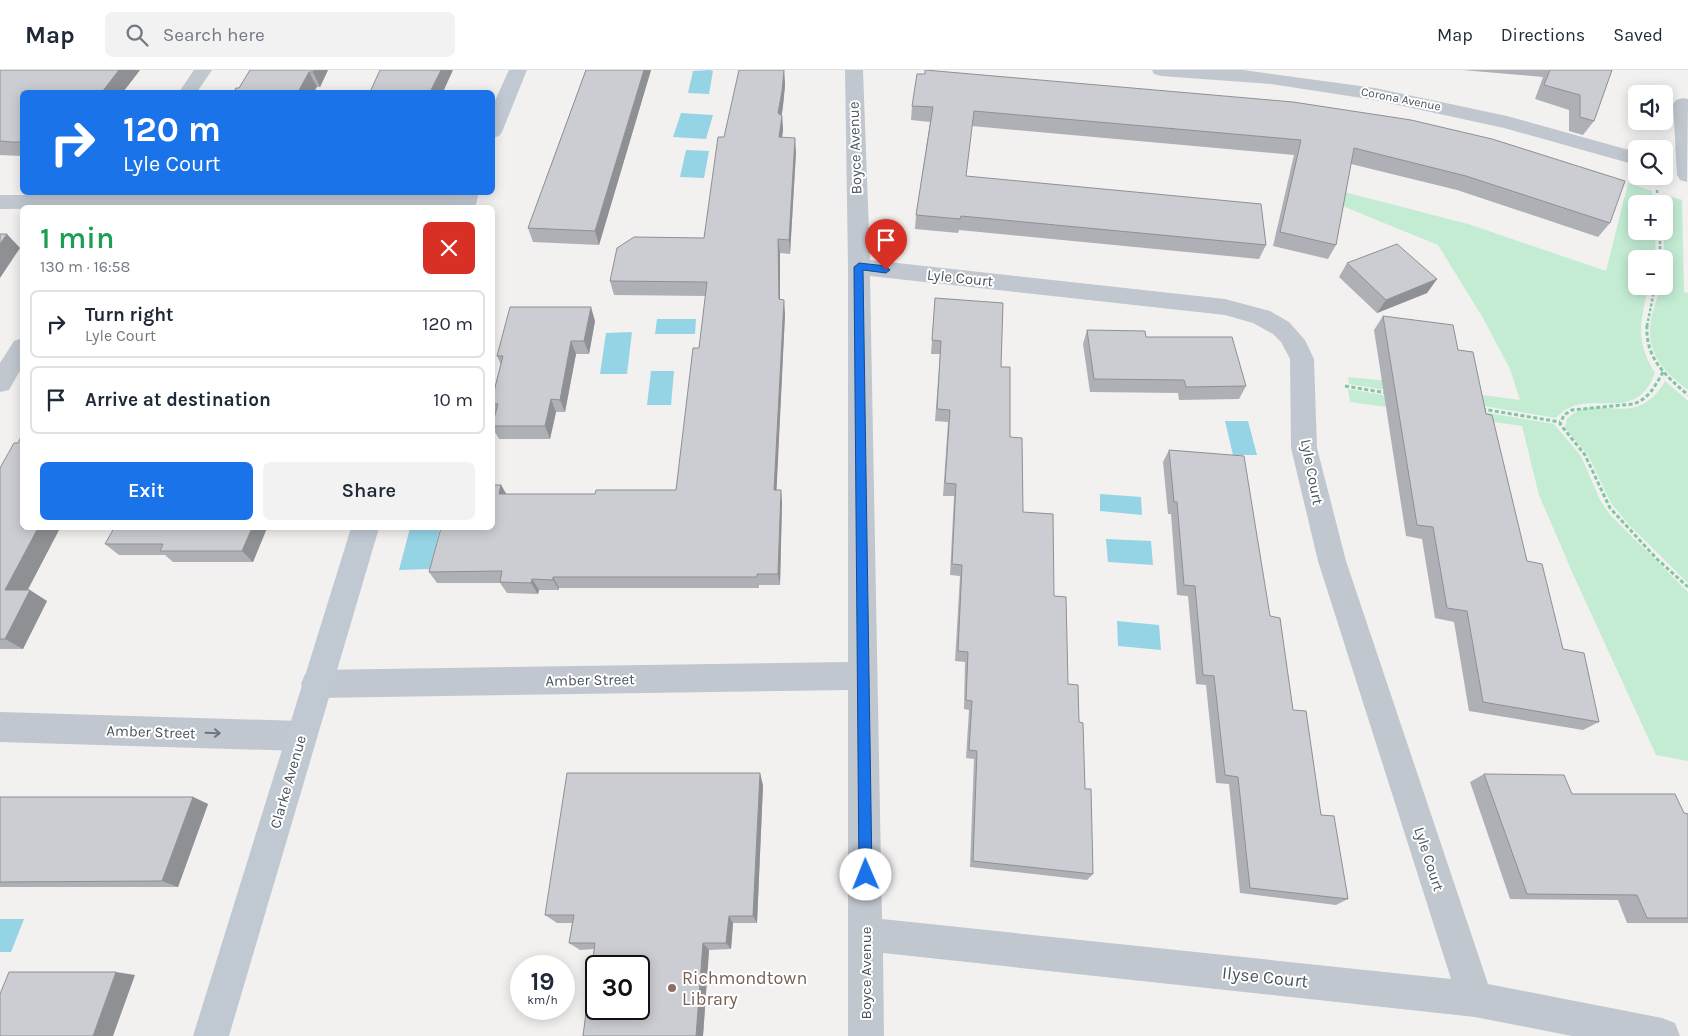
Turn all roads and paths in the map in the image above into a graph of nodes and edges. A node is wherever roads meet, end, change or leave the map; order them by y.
1 (203, 70) edge
2 (518, 70) edge
3 (854, 70) edge
4 (1161, 70) edge
5 (189, 90) edge
6 (1683, 104) dead end
7 (495, 125) edge
8 (1628, 157) edge
9 (1673, 171) edge
10 (1688, 175) edge
11 (1657, 190) dead end
12 (1657, 195) edge
13 (466, 200) edge
14 (114, 201) edge
15 (0, 202) edge
16 (859, 267) junction
17 (1652, 295) edge
18 (20, 350) edge
19 (1662, 372) junction
20 (0, 383) edge
21 (1345, 386) dead end
22 (1391, 394) edge
23 (1688, 395) edge
24 (1475, 407) edge
25 (1560, 422) junction
26 (364, 530) edge
27 (1688, 586) edge
28 (863, 676) junction
29 (316, 684) junction
30 (0, 727) edge
31 (301, 736) junction
32 (866, 934) junction
33 (1475, 999) junction
34 (211, 1036) edge
35 (866, 1036) edge
36 (1662, 1036) edge

1 - 5 street
2 - 7 street
3 - 16 street, Boyce Avenue
4 - 8 street, Corona Avenue
6 - 10 street
9 - 10 street
11 - 12 path
13 - 14 street
14 - 15 street
16 - 28 street, Boyce Avenue
16 - 33 street, Lyle Court
17 - 19 path
18 - 20 street
19 - 23 path
19 - 25 path
21 - 22 path
24 - 25 path
25 - 27 path
26 - 29 street, Clarke Avenue
28 - 29 street, Amber Street
28 - 32 street, Boyce Avenue
29 - 31 street, Clarke Avenue
30 -> 31 street, Amber Street
31 - 34 street, Clarke Avenue
32 - 33 street, Ilyse Court
32 - 35 street, Boyce Avenue
33 - 36 street, Ilyse Court

